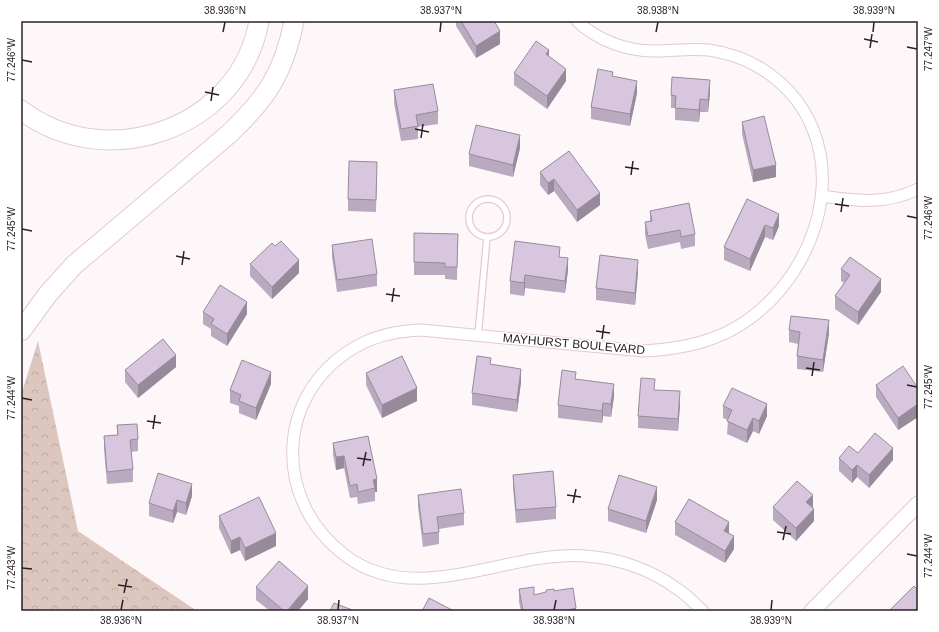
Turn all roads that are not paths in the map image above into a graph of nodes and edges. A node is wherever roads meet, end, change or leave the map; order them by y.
1 (259, 21) edge
2 (294, 21) edge
3 (577, 21) edge
4 (21, 110) edge
5 (918, 189) edge
6 (822, 196) junction
7 (487, 237) junction
8 (21, 330) edge
9 (478, 336) junction
10 (918, 504) edge
11 (702, 611) edge
12 (812, 611) edge

1 - 4 highway
2 - 8 highway
3 - 6 street, MAYHURST BOULEVARD
5 - 6 street
6 - 9 street, MAYHURST BOULEVARD
7 - 7 lane
7 - 9 lane
9 - 11 street, MAYHURST BOULEVARD
10 - 12 main road

